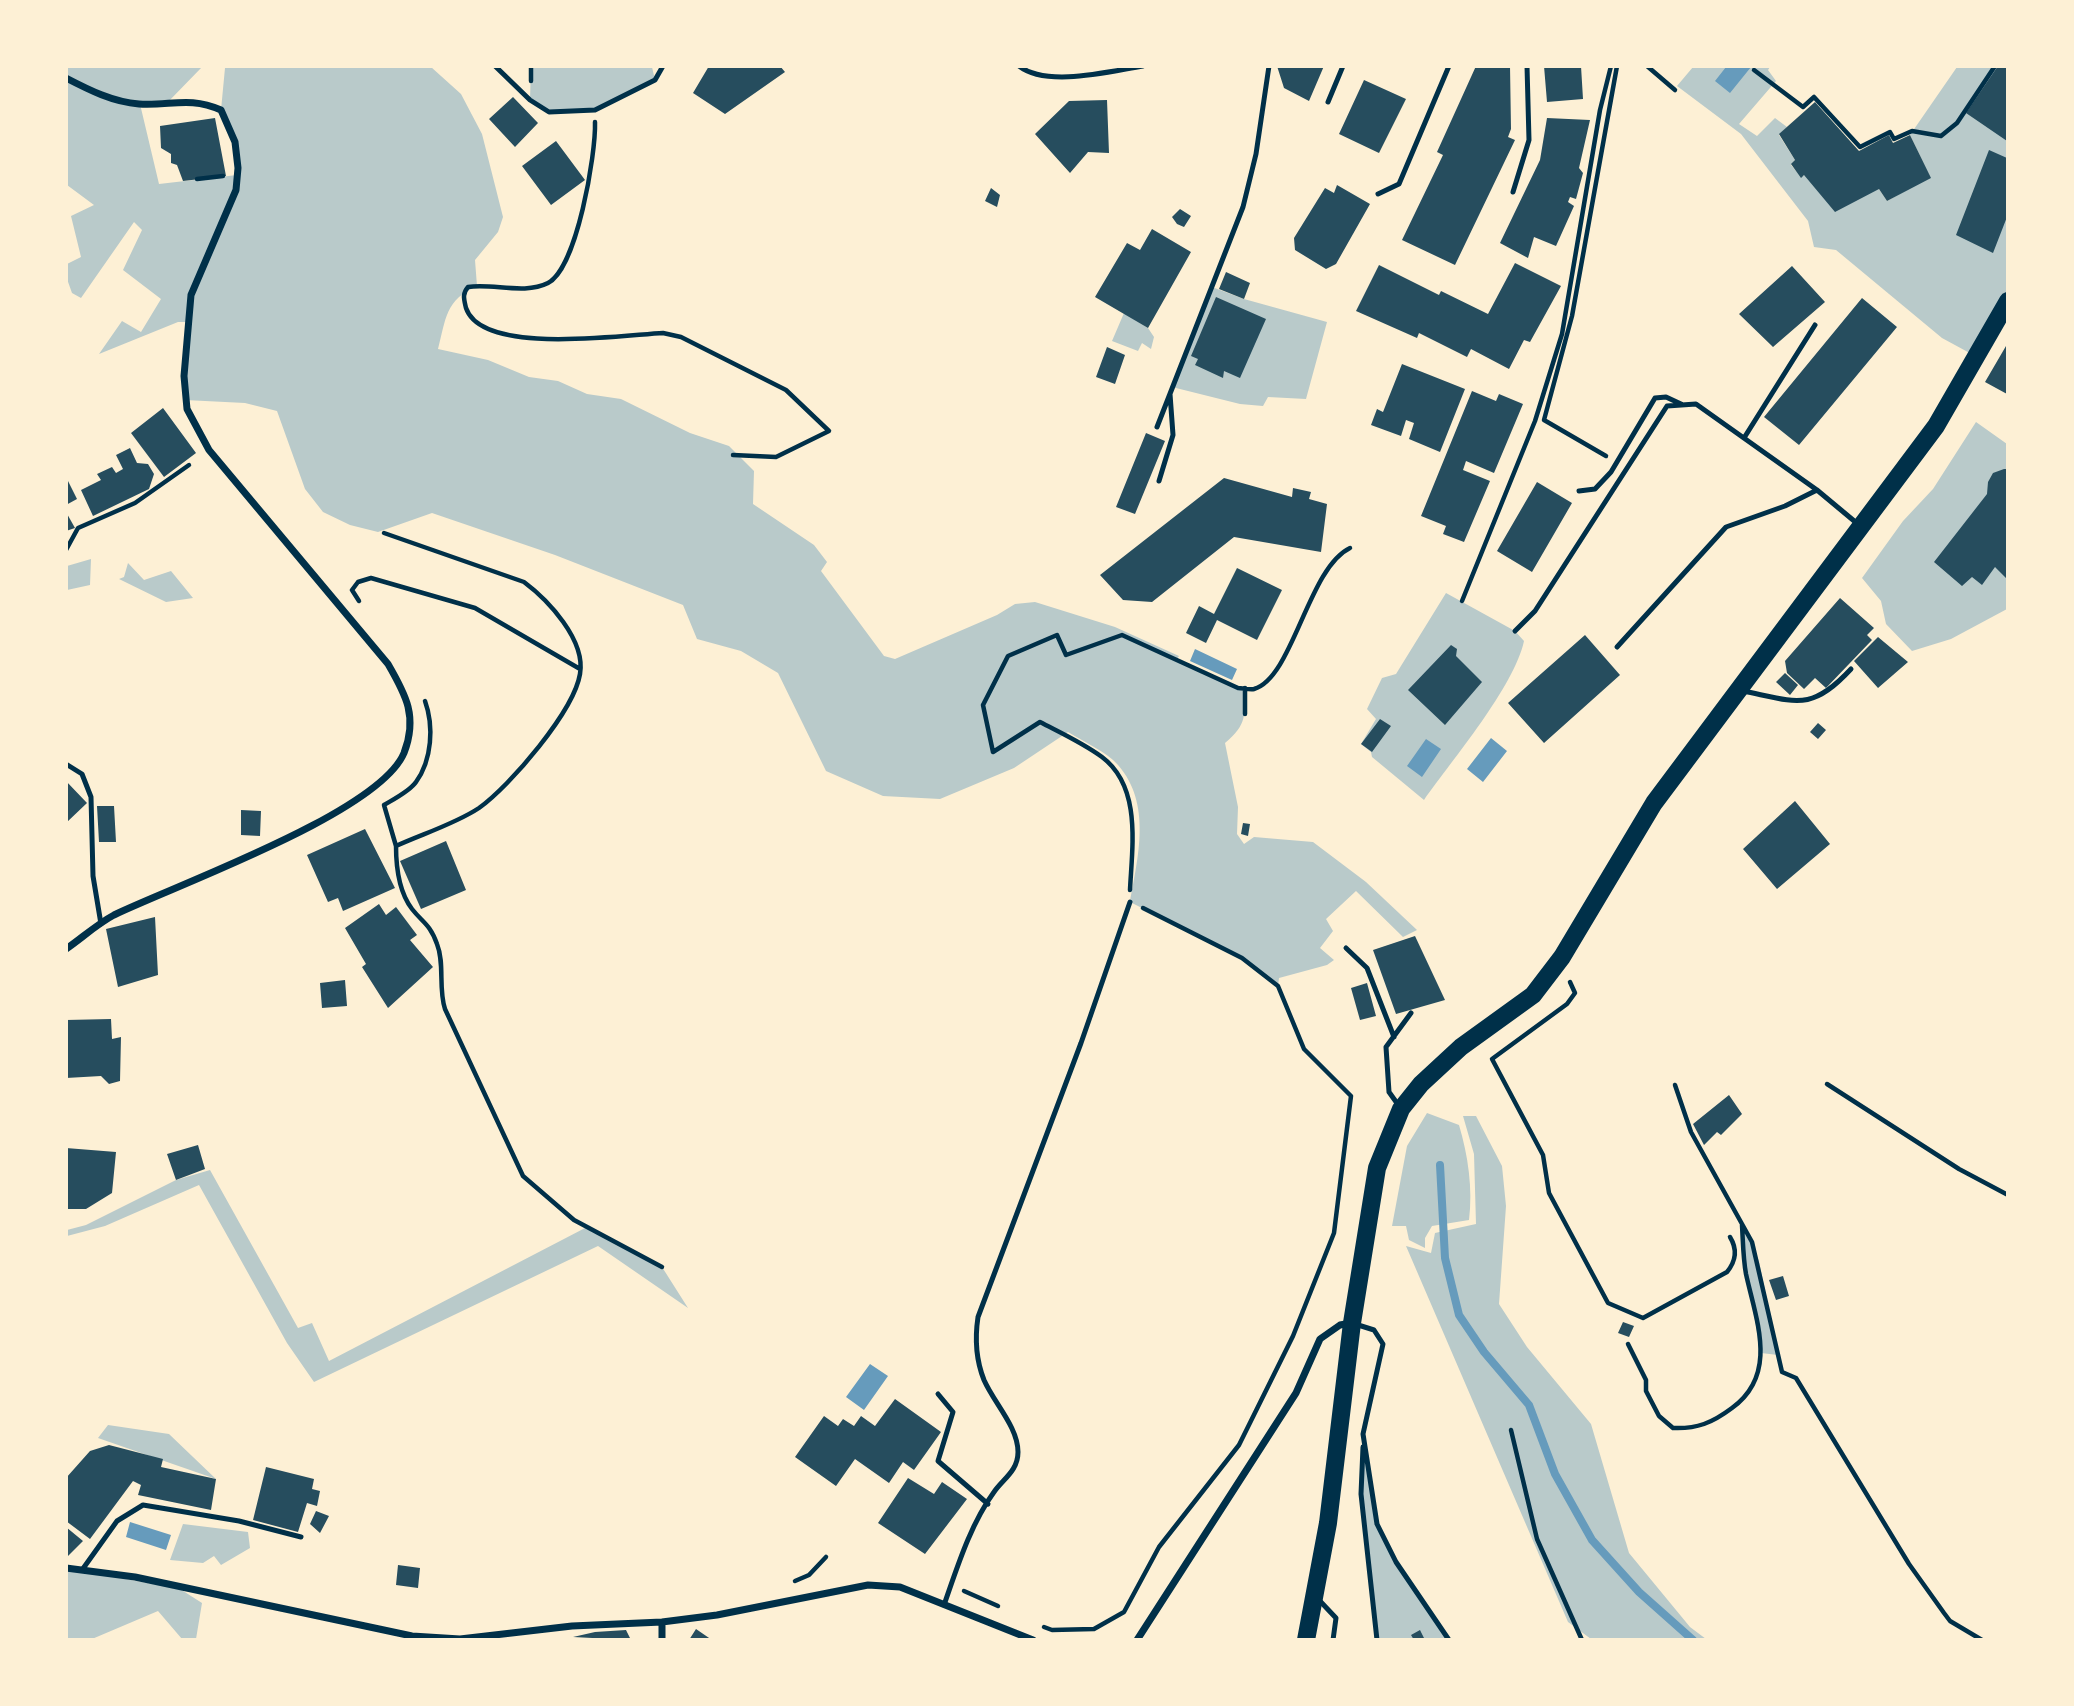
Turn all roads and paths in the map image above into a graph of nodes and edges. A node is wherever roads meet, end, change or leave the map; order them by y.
1 (495, 66) edge
2 (663, 66) edge
3 (1020, 66) edge
4 (1143, 66) edge
5 (1269, 66) edge
6 (1343, 66) edge
7 (1450, 66) edge
8 (1527, 66) edge
9 (1611, 66) edge
10 (1617, 66) edge
11 (1647, 66) edge
12 (1995, 66) edge
13 (1754, 70) dead end
14 (66, 78) edge
15 (1675, 90) dead end
16 (1328, 102) dead end
17 (595, 110) junction
18 (237, 175) junction
19 (197, 179) dead end
20 (1513, 192) dead end
21 (1378, 194) dead end
22 (2007, 301) edge
23 (1815, 325) dead end
24 (1170, 394) junction
25 (1684, 405) junction
26 (1157, 427) dead end
27 (1744, 438) junction
28 (733, 456) dead end
29 (1618, 462) junction
30 (189, 465) dead end
31 (1159, 481) dead end
32 (1816, 490) junction
33 (1579, 491) dead end
34 (1862, 528) junction
35 (384, 533) dead end
36 (1350, 548) dead end
37 (66, 550) edge
38 (1462, 601) dead end
39 (342, 610) junction
40 (1515, 631) dead end
41 (1618, 647) dead end
42 (580, 669) junction
43 (1851, 669) dead end
44 (1245, 688) junction
45 (1740, 691) junction
46 (1245, 714) dead end
47 (66, 764) edge
48 (1130, 902) junction
49 (101, 924) junction
50 (1346, 947) dead end
51 (66, 949) edge
52 (1555, 966) junction
53 (1411, 1013) dead end
54 (1394, 1037) junction
55 (1827, 1084) dead end
56 (1675, 1085) dead end
57 (1401, 1109) junction
58 (2007, 1195) edge
59 (1742, 1225) junction
60 (1730, 1237) dead end
61 (662, 1267) dead end
62 (1352, 1323) junction
63 (1628, 1344) dead end
64 (938, 1394) dead end
65 (1511, 1430) dead end
66 (1363, 1434) junction
67 (988, 1504) junction
68 (301, 1537) dead end
69 (66, 1568) edge
70 (82, 1570) junction
71 (951, 1585) junction
72 (1314, 1595) junction
73 (944, 1605) junction
74 (1002, 1608) dead end
75 (662, 1622) junction
76 (1040, 1625) dead end
77 (460, 1639) edge
78 (1981, 1639) edge
79 (662, 1640) edge
80 (1033, 1640) edge
81 (1137, 1640) edge
82 (1306, 1640) edge
83 (1333, 1640) edge
84 (1377, 1640) edge
85 (1449, 1640) edge
86 (1581, 1640) edge

1 - 17 lane
2 - 17 lane
3 - 4 lane
5 - 24 lane
6 - 16 lane
7 - 21 lane
8 - 20 lane
9 - 38 path
10 - 29 path
11 - 15 path
12 - 13 path
14 - 18 street
17 - 28 path
18 - 19 path
18 - 39 street
22 - 34 main road
23 - 27 lane
24 - 26 lane
24 - 31 lane
25 - 27 lane
25 - 29 lane
25 - 40 lane
27 - 32 lane
29 - 33 lane
30 - 37 path
32 - 34 lane
32 - 41 lane
34 - 45 main road
35 - 42 path
36 - 44 path
39 - 42 path
39 - 49 street
42 - 61 path
43 - 45 lane
44 - 46 path
44 - 48 path
45 - 52 main road
47 - 49 lane
48 - 67 lane
48 - 76 path
49 - 51 street
50 - 54 lane
52 - 57 main road
52 - 60 path
53 - 54 lane
54 - 57 lane
55 - 58 path
56 - 59 path
57 - 62 main road
59 - 63 path
59 - 78 path
62 - 66 lane
62 - 72 main road
62 - 81 street
64 - 67 lane
65 - 86 path
66 - 84 lane
66 - 85 lane
67 - 71 lane
68 - 70 lane
69 - 70 street
70 - 77 street
71 - 73 lane
71 - 74 path
72 - 82 main road
72 - 83 lane
73 - 75 street
73 - 80 street
75 - 77 street
75 - 79 street

